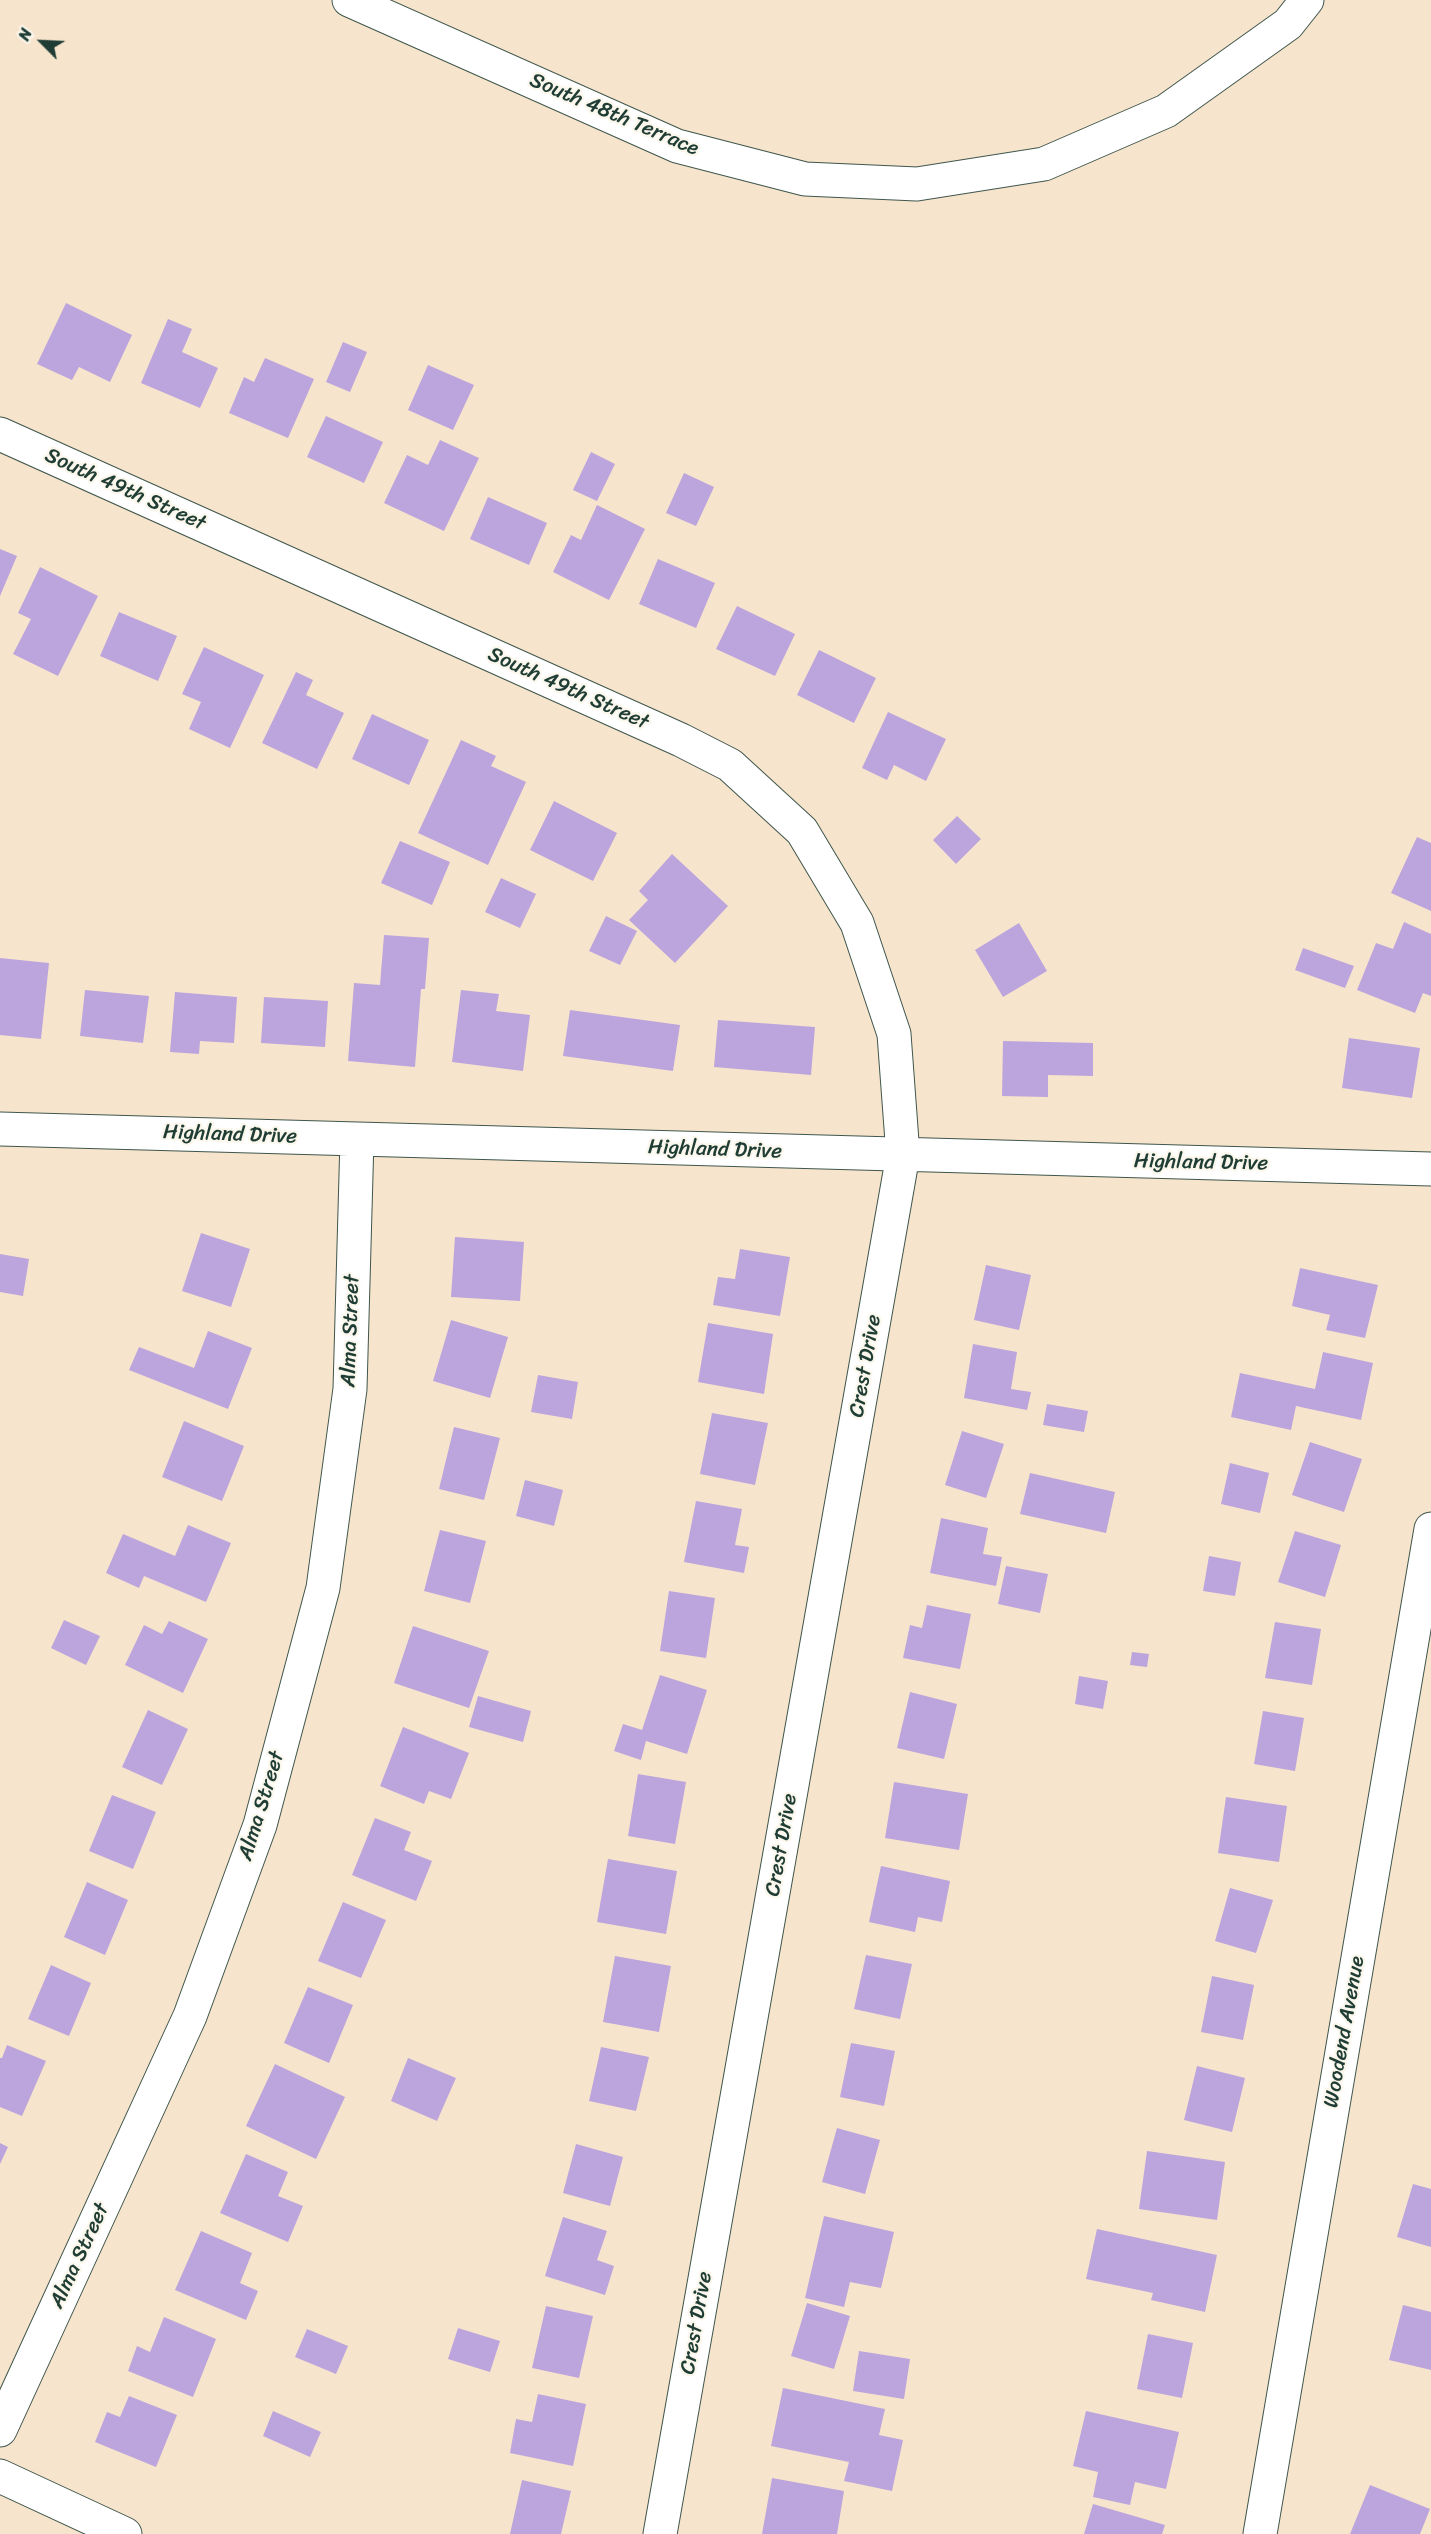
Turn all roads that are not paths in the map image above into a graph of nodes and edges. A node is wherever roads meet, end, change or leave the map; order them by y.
1 (349, 0) edge
2 (1306, 0) edge
3 (0, 434) edge
4 (0, 1128) edge
5 (357, 1139) junction
6 (903, 1155) junction
7 (1431, 1169) edge
8 (1431, 1529) edge
9 (0, 2430) edge
10 (0, 2476) edge
11 (125, 2534) edge
12 (660, 2534) edge
13 (1260, 2534) edge

1 - 2 street, South 48th Terrace
3 - 6 street, South 49th Street
4 - 5 street, Highland Drive
5 - 6 street, Highland Drive
5 - 9 street, Alma Street
6 - 7 street, Highland Drive
6 - 12 street, Crest Drive
8 - 13 street, Woodend Avenue
10 - 11 street

